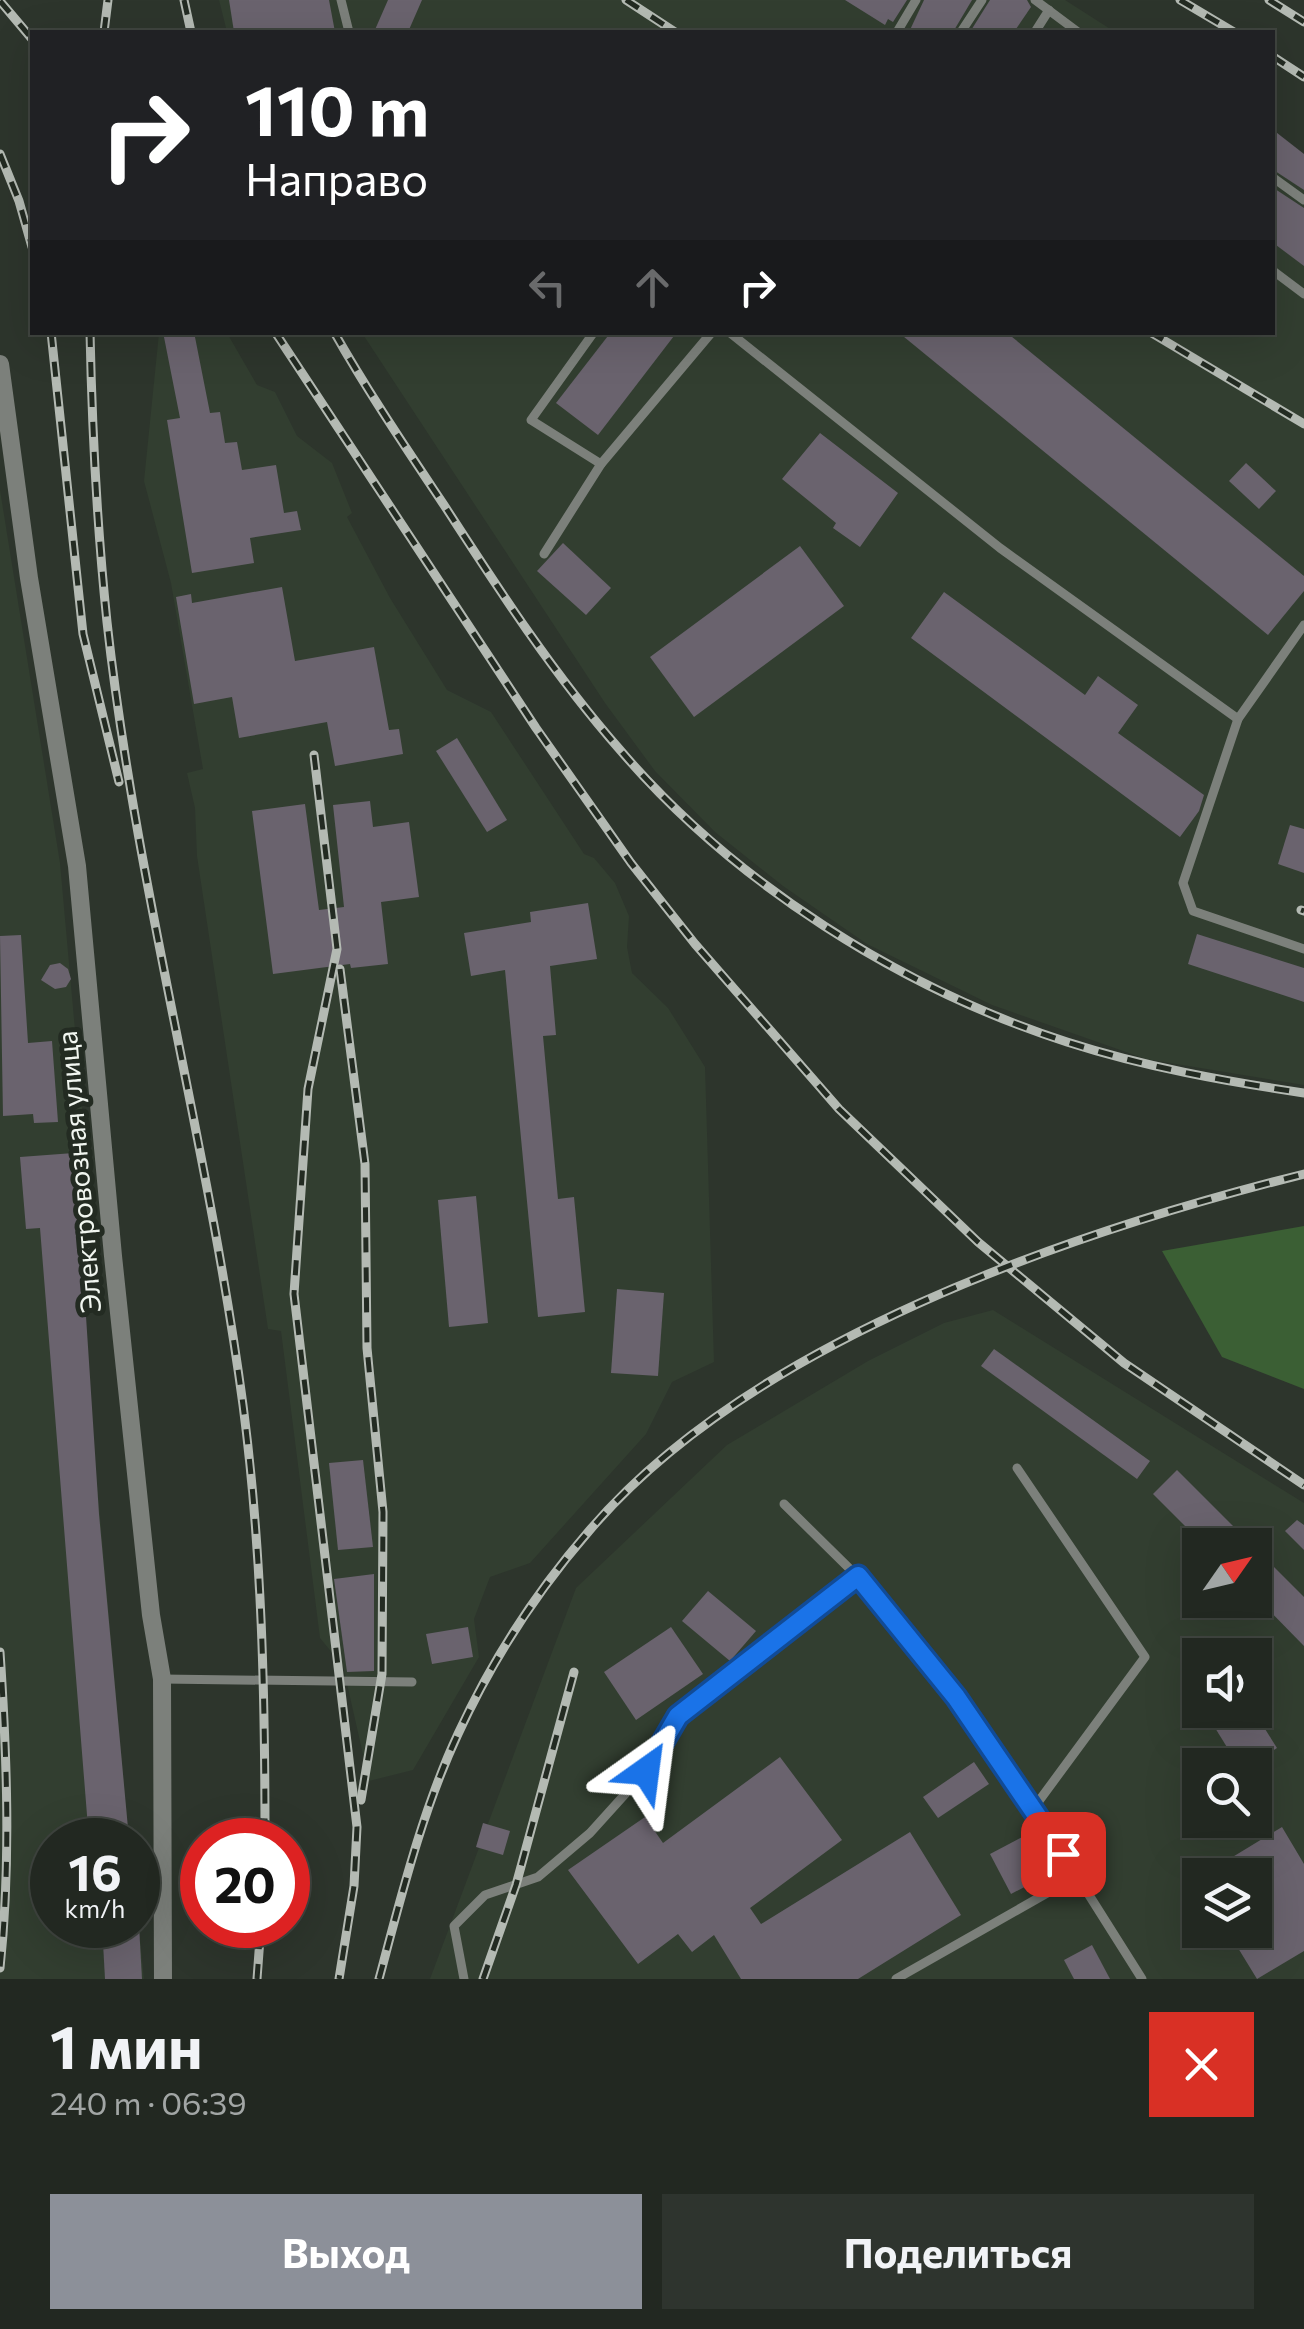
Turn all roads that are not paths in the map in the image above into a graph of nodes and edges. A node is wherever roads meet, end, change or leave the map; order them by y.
1 (341, 0) edge
2 (916, 0) edge
3 (982, 0) edge
4 (1035, 0) edge
5 (1048, 10) junction
6 (348, 30) edge
7 (898, 30) edge
8 (962, 30) edge
9 (1036, 30) edge
10 (1075, 30) edge
11 (1275, 178) edge
12 (1304, 200) edge
13 (1275, 272) edge
14 (1304, 294) edge
15 (592, 335) edge
16 (709, 335) edge
17 (733, 335) edge
18 (0, 364) edge
19 (601, 464) junction
20 (544, 554) dead end
21 (1304, 625) edge
22 (1238, 719) junction
23 (1304, 949) edge
24 (1017, 1468) dead end
25 (784, 1504) dead end
26 (858, 1576) junction
27 (162, 1679) junction
28 (412, 1682) dead end
29 (1034, 1809) junction
30 (1078, 1876) junction
31 (163, 1979) edge
32 (464, 1979) edge
33 (896, 1979) edge
34 (1142, 1979) edge

1 - 6 lane
2 - 7 lane
3 - 8 lane
4 - 5 lane
5 - 9 lane
5 - 10 lane
11 - 12 lane
13 - 14 lane
15 - 19 lane
16 - 19 lane
17 - 22 lane
18 - 27 street, Электровозная улица
19 - 20 lane
21 - 22 lane
22 - 23 lane
24 - 29 lane
25 - 26 lane
26 - 29 lane
26 - 32 lane
27 - 28 lane
27 - 31 street, Электровозная улица
29 - 30 lane
30 - 33 lane
30 - 34 lane

